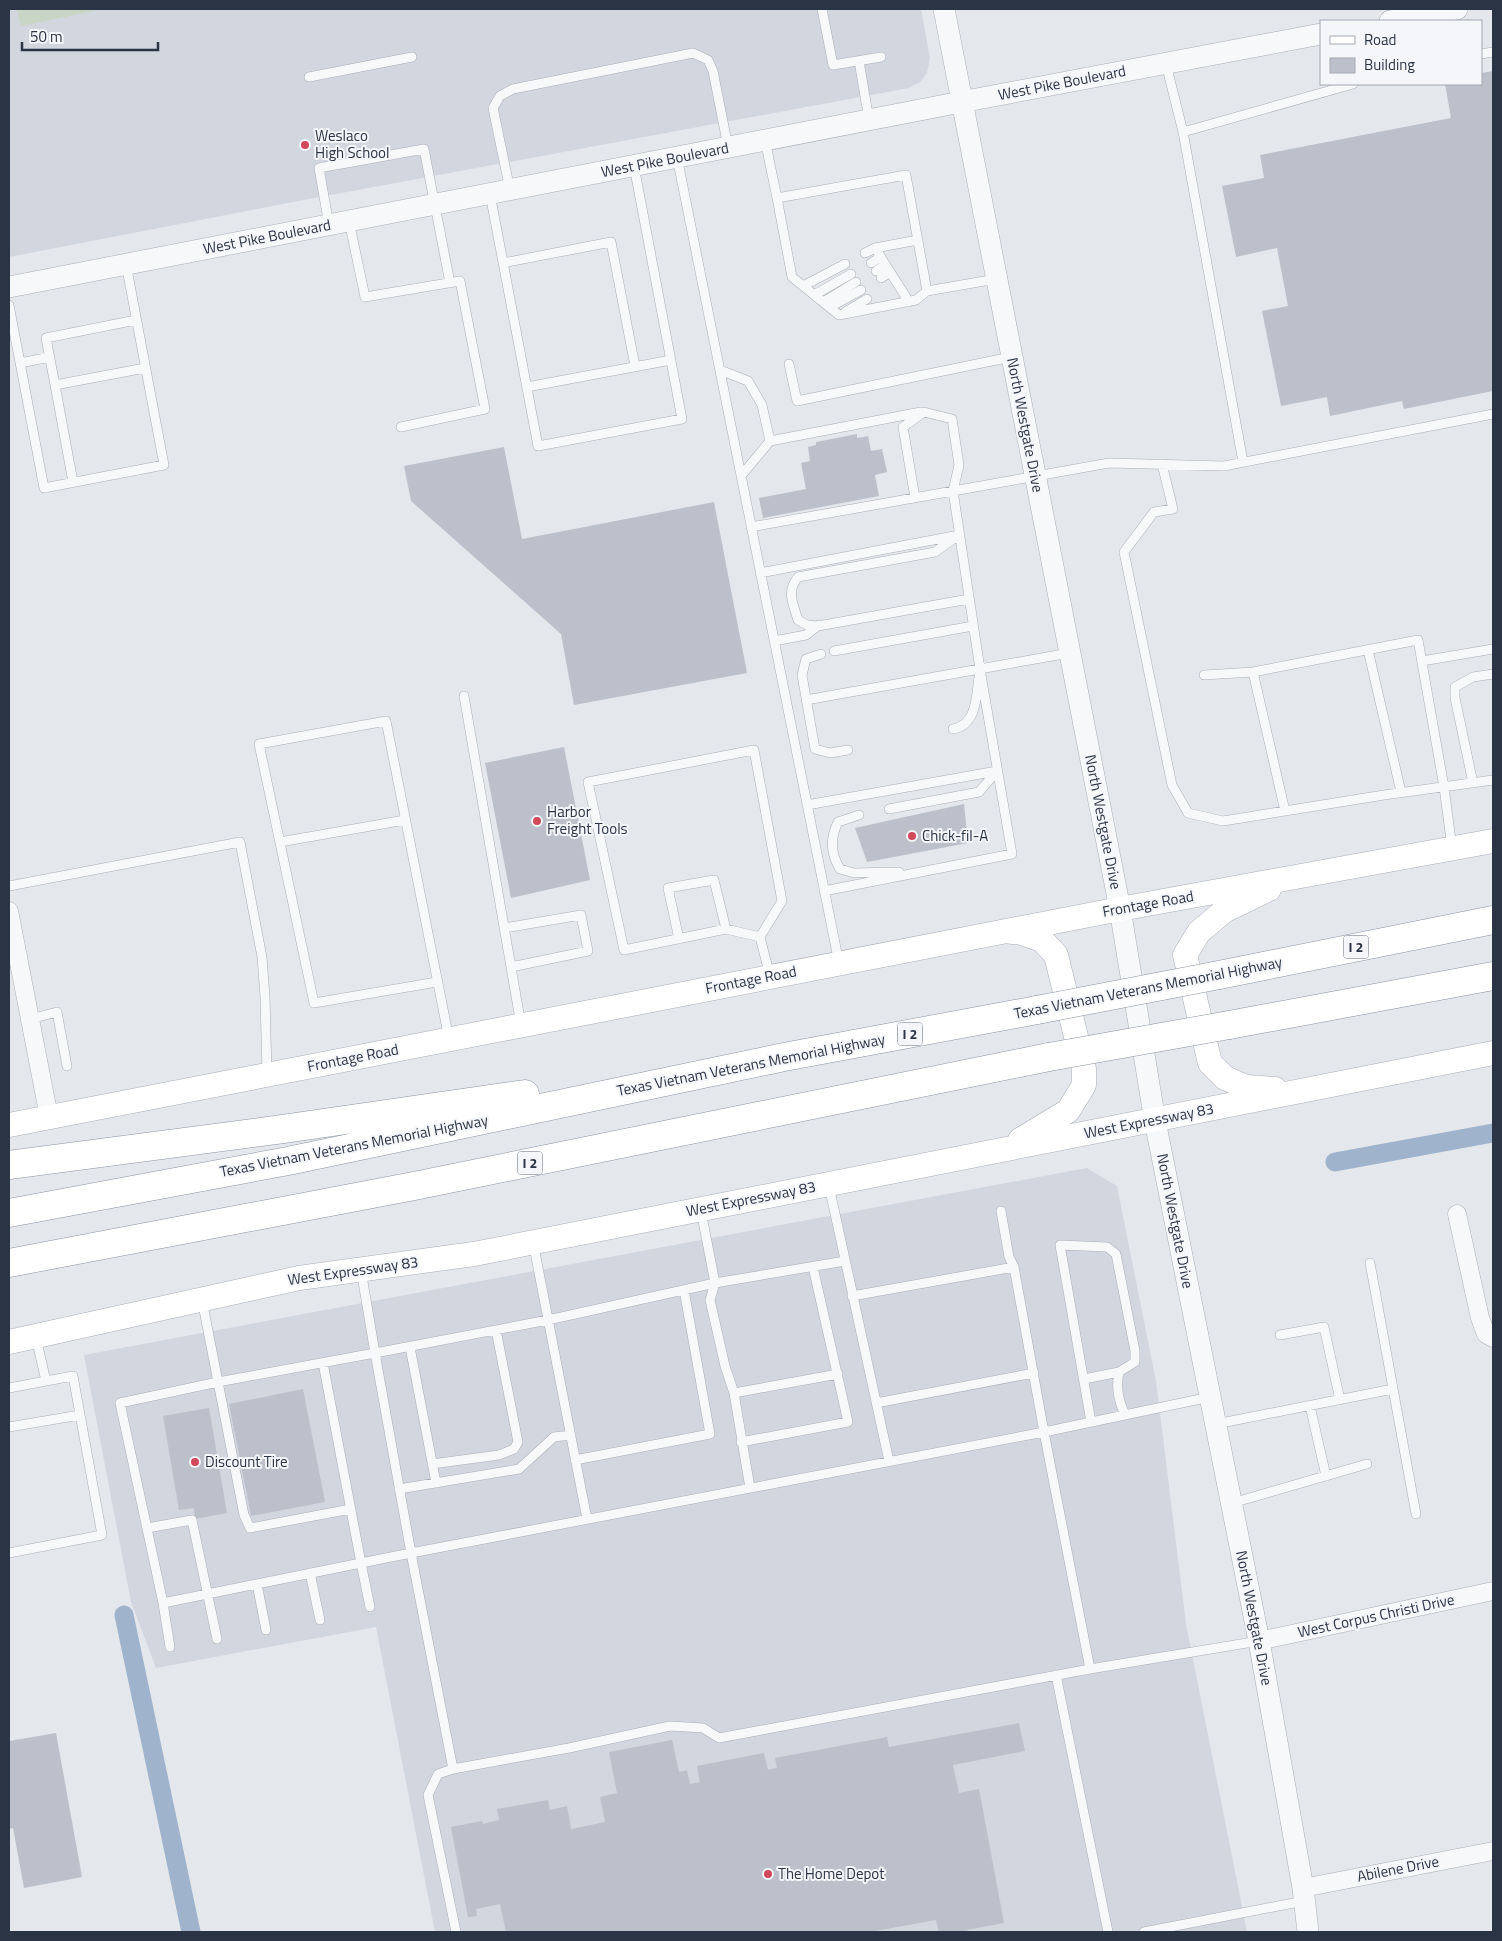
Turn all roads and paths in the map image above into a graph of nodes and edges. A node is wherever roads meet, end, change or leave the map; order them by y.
1 (822, 9) edge
2 (944, 9) edge
3 (1457, 9) edge
4 (1396, 20) edge
5 (1320, 34) edge
6 (412, 56) dead end
7 (882, 57) dead end
8 (859, 61) junction
9 (1166, 63) junction
10 (309, 77) dead end
11 (1349, 85) edge
12 (961, 102) junction
13 (870, 120) junction
14 (1183, 132) junction
15 (765, 140) junction
16 (728, 147) junction
17 (677, 157) junction
18 (634, 165) junction
19 (500, 192) junction
20 (777, 198) junction
21 (434, 204) junction
22 (339, 223) junction
23 (918, 240) junction
24 (875, 248) junction
25 (865, 253) dead end
26 (503, 263) junction
27 (126, 264) junction
28 (844, 264) dead end
29 (886, 265) junction
30 (851, 274) dead end
31 (996, 279) junction
32 (450, 283) junction
33 (803, 286) junction
34 (858, 286) dead end
35 (9, 287) edge
36 (927, 291) junction
37 (814, 295) junction
38 (866, 299) dead end
39 (908, 302) junction
40 (9, 305) edge
41 (826, 305) junction
42 (840, 315) junction
43 (136, 320) junction
44 (50, 357) junction
45 (1011, 357) junction
46 (671, 360) junction
47 (20, 363) junction
48 (789, 364) dead end
49 (635, 366) junction
50 (146, 368) junction
51 (720, 370) junction
52 (55, 385) junction
53 (527, 386) junction
54 (924, 412) junction
55 (1493, 414) edge
56 (401, 427) dead end
57 (770, 441) junction
58 (1243, 462) junction
59 (1162, 464) junction
60 (741, 476) junction
61 (1035, 476) junction
62 (73, 482) junction
63 (953, 491) junction
64 (915, 498) junction
65 (751, 527) junction
66 (959, 535) junction
67 (760, 574) junction
68 (969, 599) junction
69 (819, 626) junction
70 (973, 626) junction
71 (774, 641) junction
72 (1493, 649) edge
73 (1368, 650) junction
74 (834, 651) dead end
75 (1070, 653) junction
76 (821, 654) dead end
77 (1422, 661) junction
78 (980, 669) junction
79 (1253, 672) junction
80 (1493, 674) edge
81 (1204, 675) dead end
82 (464, 696) dead end
83 (806, 700) junction
84 (953, 730) dead end
85 (848, 750) dead end
86 (997, 771) junction
87 (1493, 780) edge
88 (1473, 783) junction
89 (1444, 787) junction
90 (1401, 792) junction
91 (807, 805) junction
92 (890, 810) dead end
93 (1285, 811) junction
94 (859, 816) dead end
95 (406, 820) junction
96 (1493, 841) edge
97 (280, 842) junction
98 (1452, 848) junction
99 (925, 871) junction
100 (1296, 877) junction
101 (9, 886) edge
102 (824, 891) junction
103 (1120, 909) junction
104 (9, 911) edge
105 (1493, 920) edge
106 (504, 928) junction
107 (726, 929) junction
108 (1000, 932) junction
109 (760, 937) junction
110 (678, 939) junction
111 (839, 963) junction
112 (510, 967) junction
113 (1493, 976) edge
114 (770, 977) junction
115 (437, 982) junction
116 (30, 1019) junction
117 (521, 1025) junction
118 (448, 1039) junction
119 (1493, 1054) edge
120 (784, 1057) junction
121 (67, 1066) dead end
122 (267, 1074) junction
123 (1302, 1090) junction
124 (49, 1117) junction
125 (1155, 1121) junction
126 (9, 1125) edge
127 (1008, 1148) junction
128 (9, 1164) edge
129 (828, 1184) junction
130 (700, 1209) junction
131 (1001, 1211) dead end
132 (9, 1212) edge
133 (1457, 1214) dead end
134 (129, 1241) junction
135 (532, 1242) junction
136 (845, 1261) junction
137 (9, 1263) edge
138 (1370, 1263) dead end
139 (813, 1267) junction
140 (1014, 1267) junction
141 (361, 1270) junction
142 (9, 1272) edge
143 (715, 1283) junction
144 (684, 1290) junction
145 (852, 1296) junction
146 (202, 1299) junction
147 (548, 1320) junction
148 (496, 1330) junction
149 (1280, 1335) dead end
150 (36, 1336) junction
151 (1493, 1338) edge
152 (9, 1342) edge
153 (410, 1347) junction
154 (375, 1353) junction
155 (323, 1363) junction
156 (1119, 1372) junction
157 (1034, 1373) junction
158 (838, 1374) junction
159 (1084, 1379) junction
160 (46, 1381) junction
161 (218, 1382) junction
162 (9, 1388) edge
163 (1393, 1389) junction
164 (734, 1393) junction
165 (1210, 1397) junction
166 (1340, 1400) junction
167 (876, 1403) junction
168 (1310, 1406) junction
169 (80, 1415) junction
170 (1125, 1415) junction
171 (1091, 1422) junction
172 (1216, 1424) junction
173 (9, 1427) edge
174 (1044, 1432) junction
175 (570, 1436) junction
176 (741, 1442) junction
177 (576, 1460) junction
178 (889, 1461) junction
179 (432, 1464) junction
180 (1367, 1464) dead end
181 (1326, 1476) junction
182 (436, 1483) junction
183 (750, 1488) junction
184 (399, 1489) junction
185 (1231, 1503) junction
186 (351, 1509) junction
187 (1416, 1514) dead end
188 (587, 1519) junction
189 (147, 1528) junction
190 (9, 1553) edge
191 (411, 1553) junction
192 (361, 1563) junction
193 (310, 1573) junction
194 (257, 1584) junction
195 (1493, 1591) edge
196 (207, 1594) junction
197 (163, 1603) junction
198 (370, 1607) dead end
199 (320, 1620) dead end
200 (266, 1630) dead end
201 (217, 1639) dead end
202 (1259, 1641) junction
203 (170, 1647) dead end
204 (1090, 1669) junction
205 (1056, 1675) junction
206 (454, 1769) junction
207 (1493, 1851) edge
208 (1303, 1894) junction
209 (456, 1932) edge
210 (1108, 1932) edge
211 (1144, 1932) edge
212 (1308, 1932) edge

1 - 8 lane
2 - 12 street, North Westgate Drive
3 - 4 street
5 - 9 street, West Pike Boulevard
6 - 10 lane
7 - 8 lane
8 - 13 lane
9 - 12 street, West Pike Boulevard
9 - 14 lane
11 - 14 lane
12 - 13 street, West Pike Boulevard
12 - 31 street, North Westgate Drive
13 - 15 street, West Pike Boulevard
14 - 58 lane
15 - 16 street, West Pike Boulevard
15 - 20 lane
16 - 17 street, West Pike Boulevard
16 - 19 lane
17 - 18 street, West Pike Boulevard
17 - 51 lane
18 - 19 street, West Pike Boulevard
18 - 46 lane
19 - 21 street, West Pike Boulevard
19 - 26 lane
20 - 23 lane
20 - 33 lane
21 - 22 street, West Pike Boulevard
21 - 22 lane
21 - 32 lane
22 - 27 street, West Pike Boulevard
22 - 32 lane
23 - 24 lane
23 - 36 lane
24 - 25 lane
24 - 29 lane
26 - 49 lane
26 - 53 lane
27 - 35 street, West Pike Boulevard
27 - 43 lane
28 - 33 lane
29 - 29 lane
29 - 39 lane
30 - 37 lane
31 - 36 lane
31 - 45 street, North Westgate Drive
32 - 56 lane
33 - 37 lane
34 - 41 lane
36 - 39 lane
37 - 41 lane
38 - 42 lane
39 - 42 lane
40 - 47 lane
41 - 42 lane
43 - 44 lane
43 - 50 lane
44 - 47 lane
44 - 52 lane
45 - 48 lane
45 - 61 street, North Westgate Drive
46 - 49 lane
46 - 53 lane
47 - 62 lane
49 - 53 lane
50 - 52 lane
50 - 62 lane
51 - 57 lane
51 - 60 lane
52 - 62 lane
54 - 57 lane
54 - 63 lane
54 - 64 lane
55 - 58 lane
57 - 60 lane
58 - 59 lane
59 - 61 lane
59 - 93 lane
60 - 65 lane
61 - 63 lane
61 - 75 street, North Westgate Drive
63 - 64 lane
63 - 66 lane
64 - 65 lane
65 - 67 lane
66 - 67 lane
66 - 68 lane
66 - 69 lane
67 - 71 lane
68 - 69 lane
68 - 70 lane
69 - 71 lane
70 - 74 lane
70 - 78 lane
71 - 91 lane
72 - 77 lane
73 - 77 lane
73 - 79 lane
73 - 90 lane
75 - 78 lane
75 - 103 street, North Westgate Drive
76 - 83 lane
77 - 89 lane
78 - 83 lane
78 - 84 lane
78 - 86 lane
79 - 81 lane
79 - 93 lane
80 - 88 lane
82 - 106 lane
83 - 85 lane
86 - 91 lane
86 - 92 lane
86 - 99 lane
87 - 88 lane
88 - 89 lane
89 - 90 lane
89 - 98 lane
90 - 93 lane
91 - 102 lane
94 - 99 lane
95 - 97 lane
95 - 97 lane
95 - 115 lane
96 - 98 main road, Frontage Road
97 - 115 lane
98 - 100 main road, Frontage Road
99 - 102 lane
100 - 103 main road, Frontage Road
100 - 123 main road
101 - 122 lane
102 - 111 lane
103 - 108 main road, Frontage Road
103 - 125 street, North Westgate Drive
104 - 116 street
105 - 120 highway, Texas Vietnam Veterans Memorial Highway / I 2, bridge
106 - 112 lane
106 - 112 lane
107 - 109 lane
107 - 110 lane
107 - 110 lane
108 - 111 main road, Frontage Road
108 - 127 main road
109 - 110 lane
109 - 114 lane
111 - 114 main road, Frontage Road
112 - 117 lane
113 - 134 highway, I 2, bridge
114 - 117 main road, Frontage Road
115 - 118 lane
116 - 121 lane
116 - 124 street
117 - 118 main road, Frontage Road
118 - 122 main road, Frontage Road
119 - 123 main road, West Expressway 83
120 - 128 highway
120 - 132 highway, Texas Vietnam Veterans Memorial Highway / I 2
122 - 124 main road, Frontage Road
123 - 125 main road, West Expressway 83
124 - 126 main road, Frontage Road
125 - 127 main road, West Expressway 83
125 - 165 street, North Westgate Drive
127 - 129 main road, West Expressway 83
129 - 130 main road, West Expressway 83
129 - 136 lane
130 - 135 main road, West Expressway 83
130 - 143 lane
131 - 140 lane
133 - 151 street
134 - 137 highway, I 2
134 - 142 highway
135 - 141 main road, West Expressway 83
135 - 147 lane
136 - 139 lane
136 - 145 lane
138 - 163 lane
139 - 143 lane
139 - 158 lane
140 - 145 lane
140 - 157 lane
141 - 146 main road, West Expressway 83
141 - 154 lane
143 - 144 lane
143 - 164 lane
144 - 147 lane
144 - 177 lane
145 - 167 lane
146 - 150 main road, West Expressway 83
146 - 161 lane
147 - 148 lane
147 - 175 lane
148 - 153 lane
148 - 179 lane
149 - 166 lane
150 - 152 main road, West Expressway 83
150 - 160 lane
153 - 154 lane
153 - 179 lane
154 - 155 lane
154 - 184 lane
155 - 161 lane
155 - 186 lane
156 - 159 lane
156 - 159 lane
156 - 170 lane
157 - 167 lane
157 - 174 lane
158 - 164 lane
158 - 176 lane
159 - 171 lane
160 - 162 lane
160 - 169 lane
161 - 186 lane
161 - 189 lane
163 - 166 lane
163 - 187 lane
164 - 176 lane
165 - 170 lane
165 - 172 street, North Westgate Drive
166 - 168 lane
167 - 178 lane
168 - 172 lane
168 - 181 lane
169 - 173 lane
169 - 190 lane
170 - 171 lane
171 - 174 lane
172 - 185 street, North Westgate Drive
174 - 178 lane
174 - 204 lane
175 - 177 lane
175 - 182 lane
176 - 183 lane
177 - 188 lane
178 - 183 lane
179 - 182 lane
180 - 181 lane
181 - 185 lane
182 - 184 lane
183 - 188 lane
184 - 191 lane
185 - 202 street, North Westgate Drive
186 - 192 lane
188 - 191 lane
189 - 196 lane
189 - 197 lane
191 - 192 lane
191 - 206 lane
192 - 193 lane
192 - 198 lane
193 - 194 lane
193 - 199 lane
194 - 196 lane
194 - 200 lane
195 - 202 street, West Corpus Christi Drive
196 - 197 lane
196 - 201 lane
197 - 203 lane
202 - 204 lane
202 - 208 street, North Westgate Drive
204 - 205 lane
205 - 206 lane
205 - 210 lane
206 - 209 lane
207 - 208 street, Abilene Drive
208 - 211 lane
208 - 212 street, North Westgate Drive

